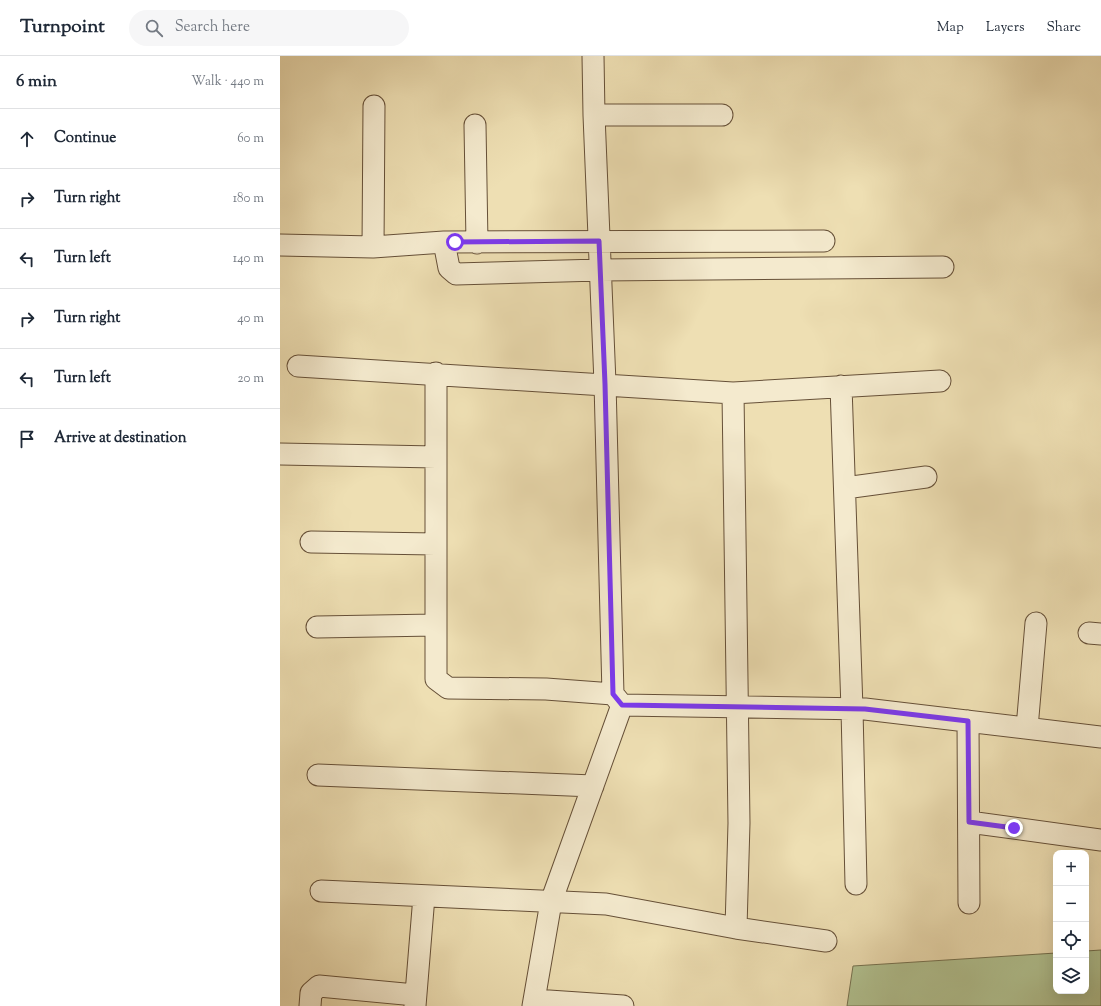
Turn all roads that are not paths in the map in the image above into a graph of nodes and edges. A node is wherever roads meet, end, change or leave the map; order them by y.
1 (593, 56) edge
2 (374, 106) dead end
3 (594, 115) junction
4 (722, 115) dead end
5 (475, 125) dead end
6 (599, 241) junction
7 (824, 241) dead end
8 (444, 242) junction
9 (477, 243) junction
10 (280, 246) edge
11 (372, 247) junction
12 (943, 267) dead end
13 (600, 270) junction
14 (298, 366) dead end
15 (436, 373) junction
16 (940, 380) dead end
17 (605, 384) junction
18 (841, 386) junction
19 (733, 393) junction
20 (280, 454) edge
21 (436, 458) junction
22 (926, 477) dead end
23 (845, 488) junction
24 (311, 542) dead end
25 (435, 544) junction
26 (1036, 622) dead end
27 (435, 624) junction
28 (317, 627) dead end
29 (618, 699) junction
30 (736, 707) junction
31 (852, 709) junction
32 (968, 721) junction
33 (1027, 728) junction
34 (1101, 737) edge
35 (318, 774) dead end
36 (593, 786) junction
37 (969, 822) junction
38 (1101, 840) edge
39 (1073, 844) edge
40 (856, 884) dead end
41 (321, 891) dead end
42 (424, 896) junction
43 (551, 902) junction
44 (969, 903) dead end
45 (736, 928) junction
46 (826, 941) dead end
47 (415, 1001) edge
48 (533, 1003) edge
49 (310, 1006) edge
50 (621, 1006) edge

1 - 3 street
2 - 11 street
3 - 4 street
3 - 6 street
5 - 9 street
6 - 7 street
6 - 9 street
6 - 13 street
8 - 9 street
8 - 11 street
8 - 13 street
10 - 11 street
12 - 13 street
13 - 17 street
14 - 15 street
15 - 17 street
15 - 21 street
16 - 18 street
17 - 19 street
17 - 29 street
18 - 19 street
18 - 23 street
19 - 30 street
20 - 21 street
21 - 25 street
22 - 23 street
23 - 31 street
24 - 25 street
25 - 27 street
26 - 33 street
27 - 28 street
27 - 29 street
29 - 30 street
29 - 36 street
30 - 31 street
30 - 45 street
31 - 32 street
31 - 40 street
32 - 33 street
32 - 37 street
33 - 34 street
35 - 36 street
36 - 43 street
37 - 39 street
37 - 44 street
38 - 39 street
41 - 42 street
42 - 43 street
42 - 47 street
43 - 45 street
43 - 48 street
45 - 46 street
47 - 49 street
48 - 50 street

